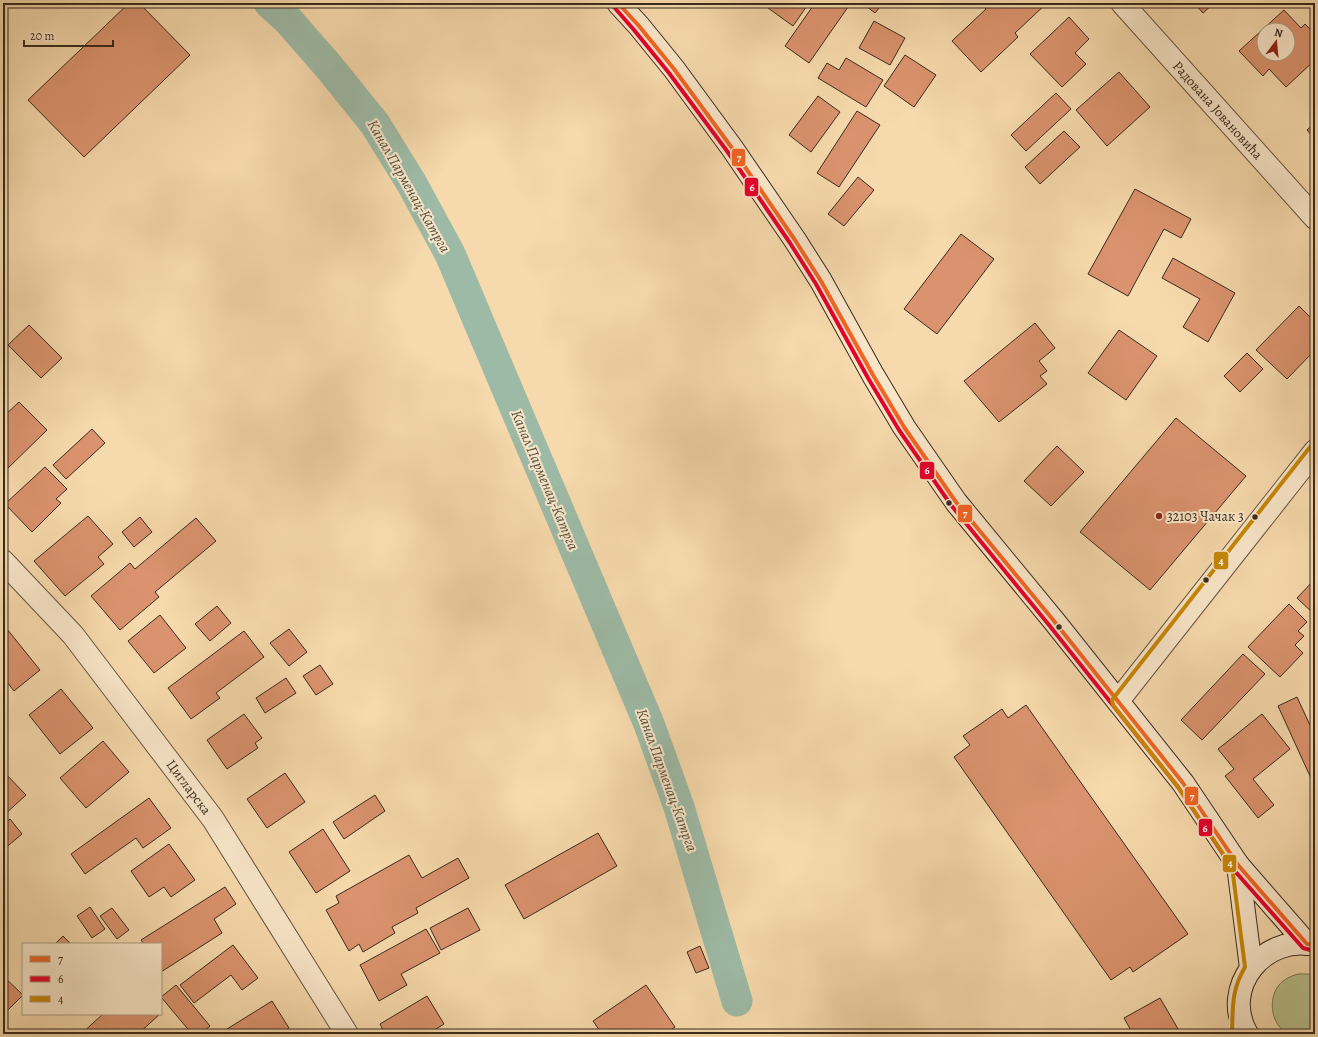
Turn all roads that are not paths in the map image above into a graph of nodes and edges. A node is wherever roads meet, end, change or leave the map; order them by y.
1 (618, 3) edge
2 (1122, 3) edge
3 (1315, 218) edge
4 (1315, 451) edge
5 (3, 561) edge
6 (1118, 701) junction
7 (1238, 865) junction
8 (1311, 945) edge
9 (1251, 968) junction
10 (1239, 1012) junction
11 (347, 1034) edge
12 (1238, 1034) edge
13 (1247, 1034) edge

1 - 6 main road
2 - 3 main road, Радована Јовановића
4 - 6 main road
5 - 11 main road, Цигларска
6 - 7 main road
7 - 8 main road
7 - 9 main road
8 - 9 main road
9 - 10 main road
10 - 12 main road
10 - 13 main road

